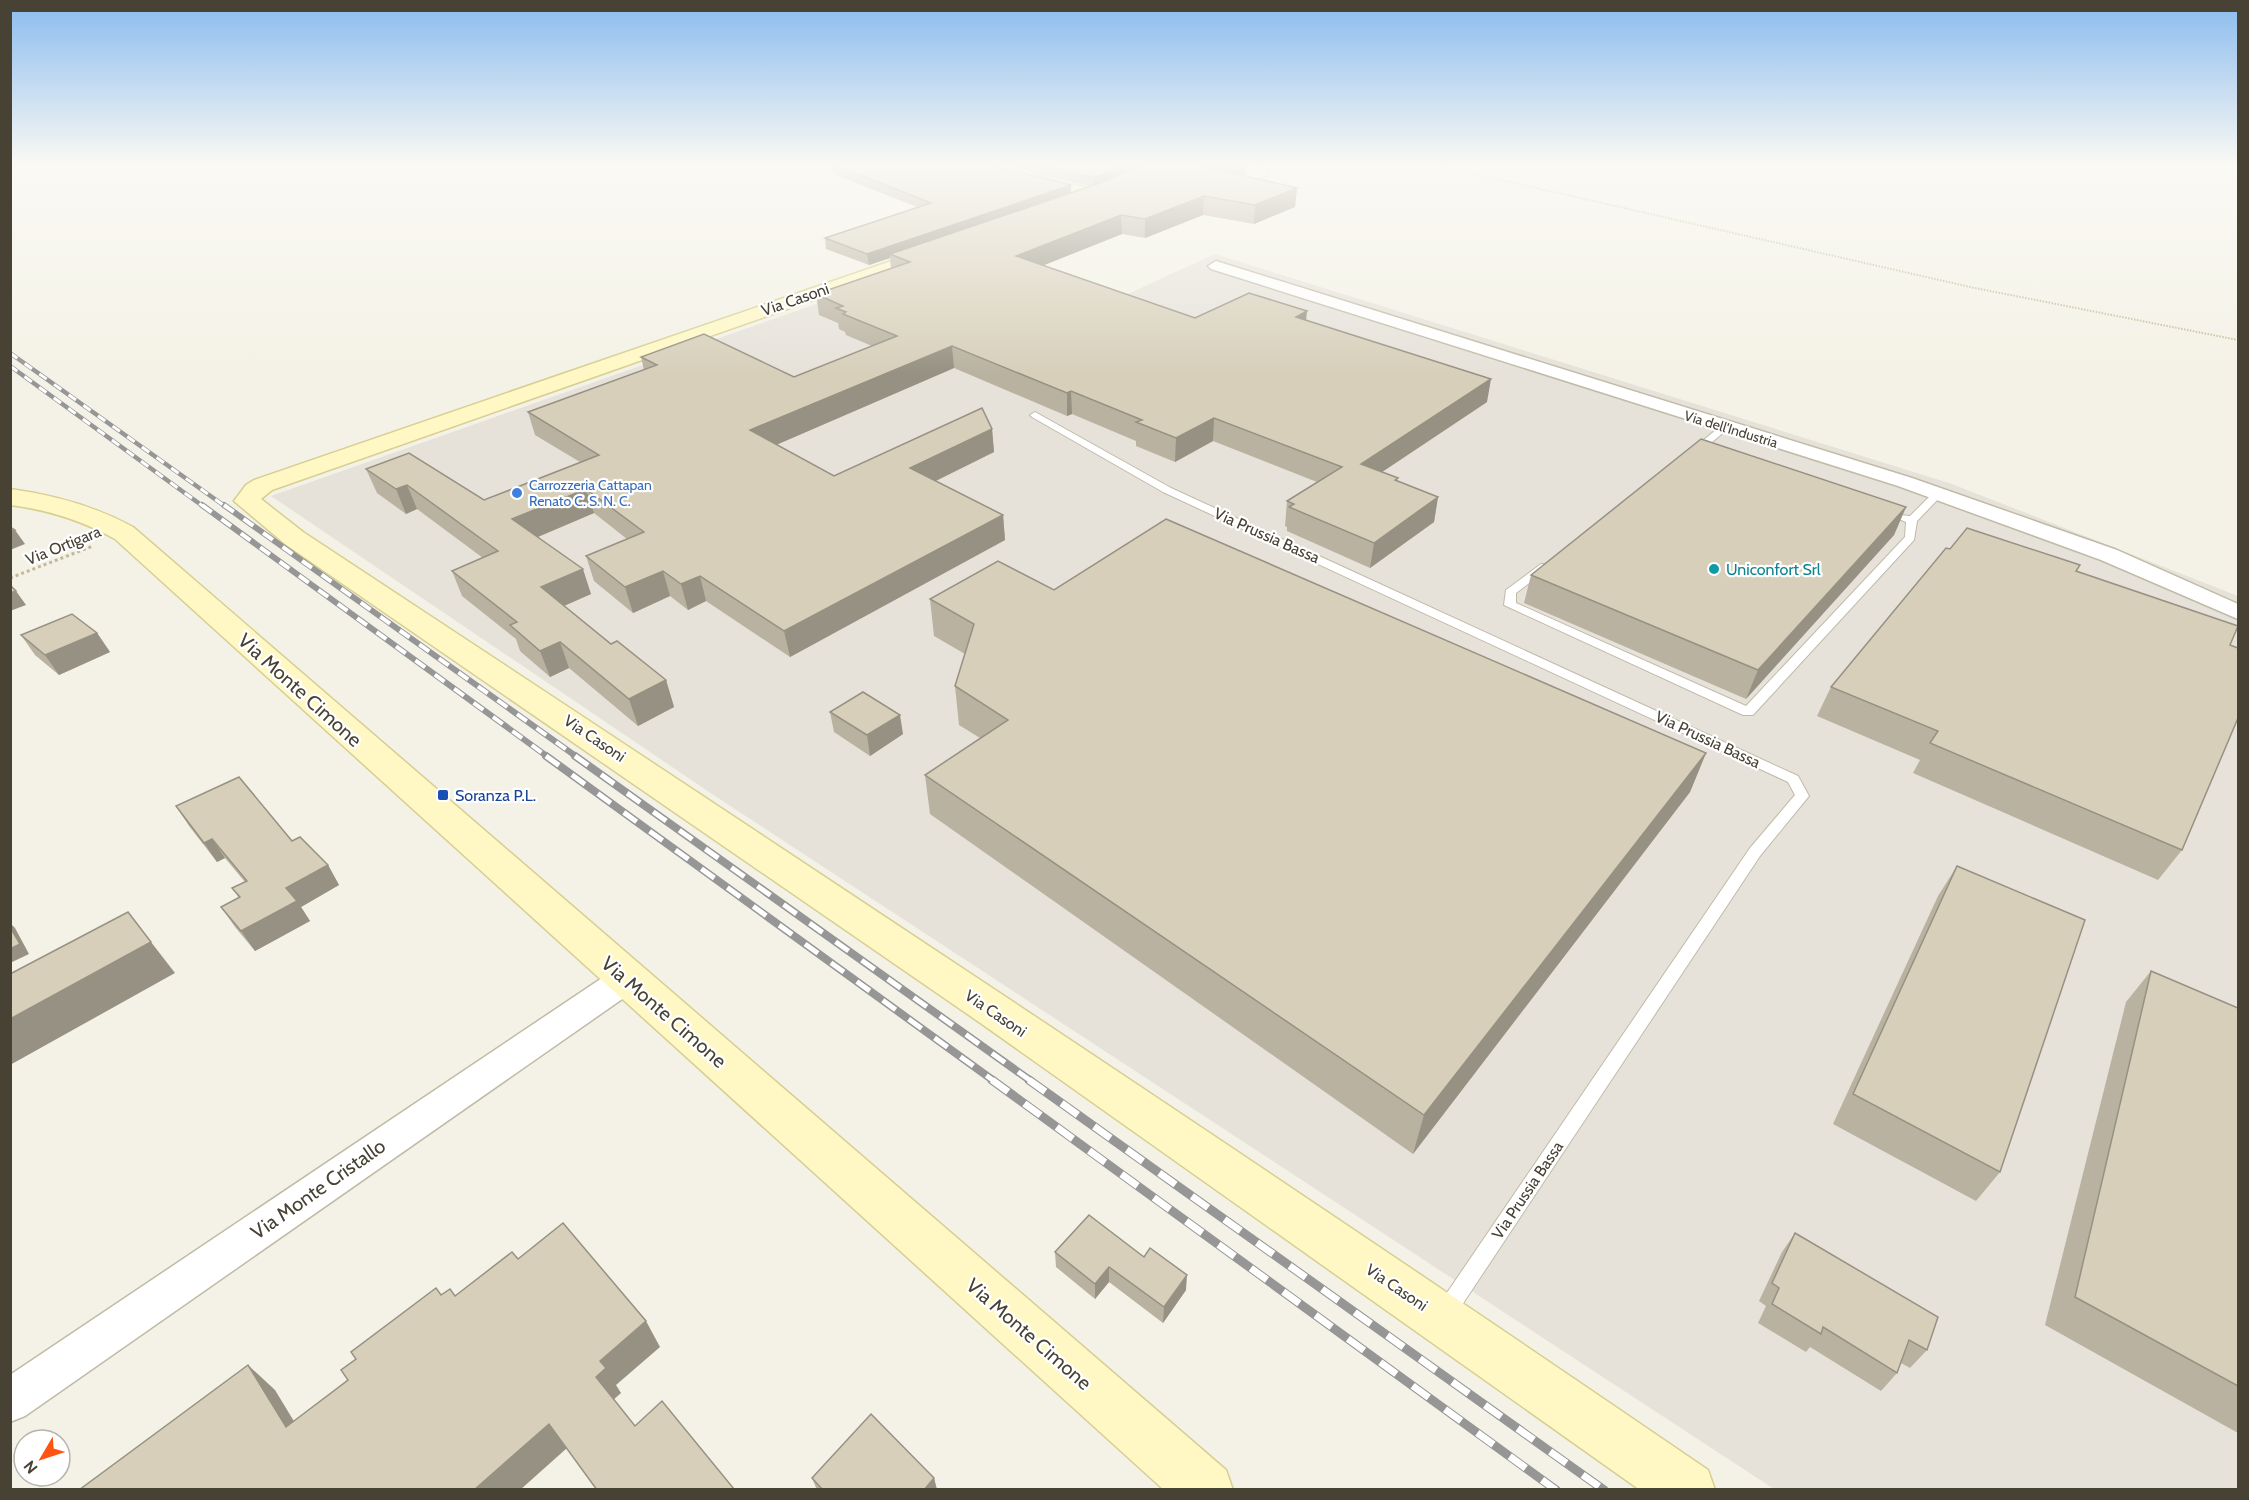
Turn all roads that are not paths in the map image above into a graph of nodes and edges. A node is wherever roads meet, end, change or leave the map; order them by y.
1 (953, 245) edge
2 (1216, 266) dead end
3 (1035, 415) dead end
4 (1725, 427) junction
5 (1684, 457) edge
6 (1938, 494) junction
7 (10, 497) edge
8 (1889, 512) edge
9 (1912, 520) junction
10 (1556, 558) edge
11 (2238, 612) edge
12 (626, 979) junction
13 (1442, 1317) junction
14 (10, 1401) edge
15 (1206, 1490) edge
16 (1688, 1490) edge

1 - 13 street, Via Casoni
2 - 4 street, Via dell'Industria
3 - 13 lane, Via Prussia Bassa
4 - 5 lane
4 - 6 street, Via dell'Industria
6 - 9 lane
6 - 11 street, Via dell'Industria
7 - 12 street, Via Monte Cimone
8 - 9 lane
9 - 10 lane
12 - 14 street, Via Monte Cristallo
12 - 15 street, Via Monte Cimone
13 - 16 street, Via Casoni

